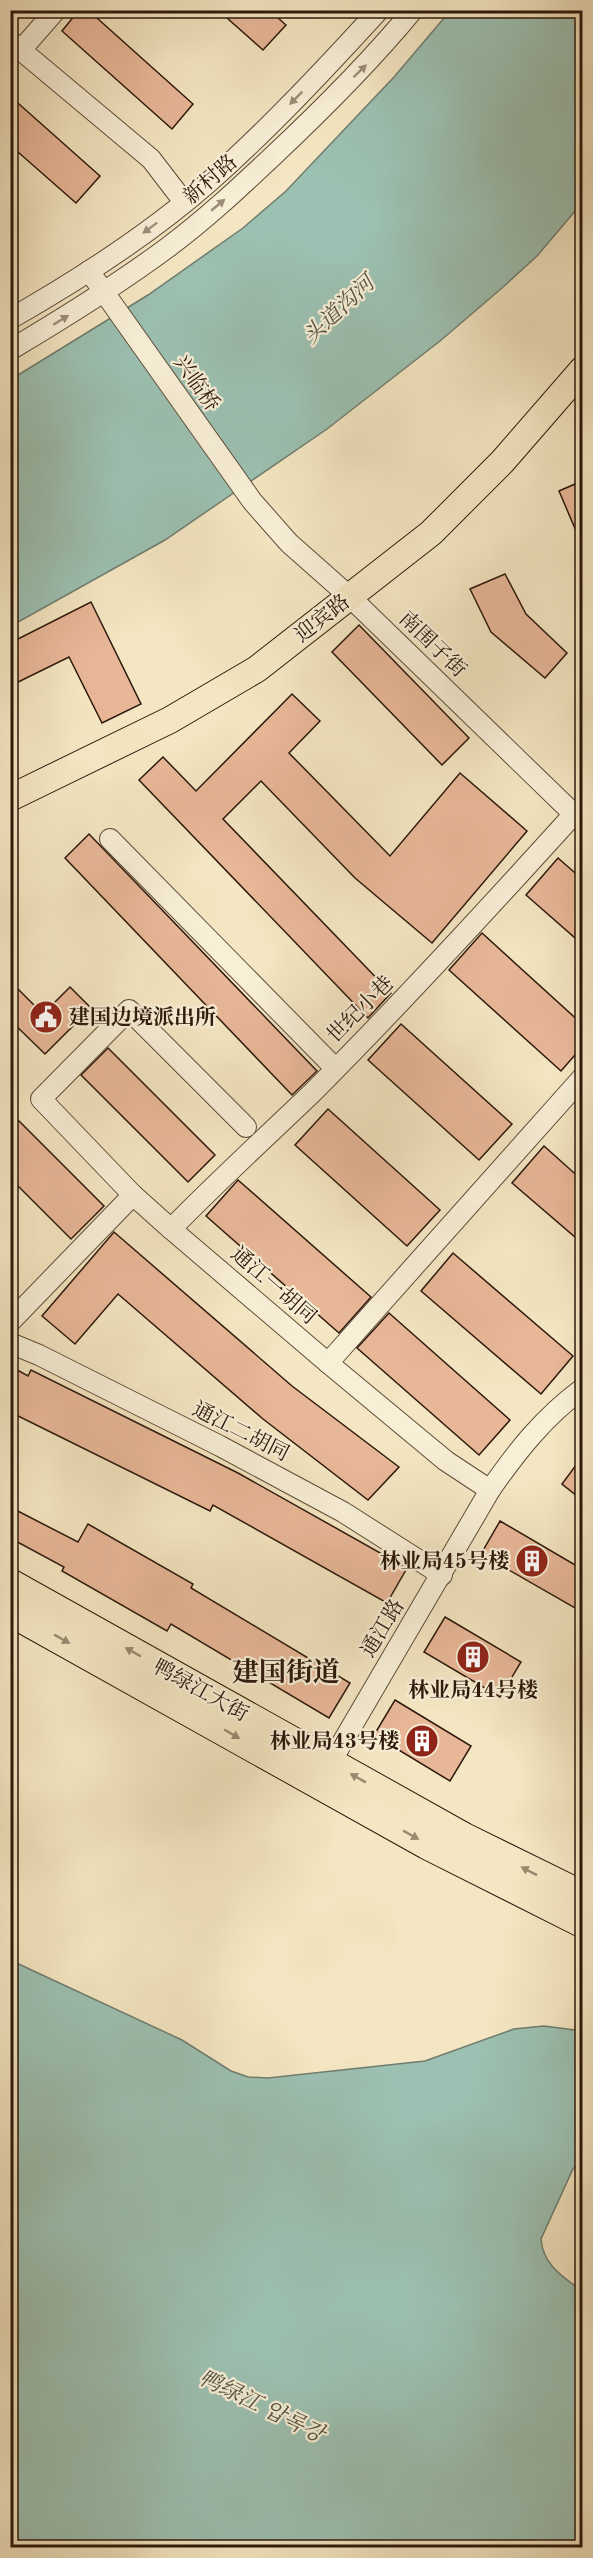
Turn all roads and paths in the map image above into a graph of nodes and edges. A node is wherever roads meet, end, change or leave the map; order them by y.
1 (56, 10) edge
2 (379, 10) edge
3 (413, 10) edge
4 (16, 46) edge
5 (184, 202) junction
6 (89, 271) junction
7 (103, 293) junction
8 (10, 319) edge
9 (10, 350) edge
10 (582, 370) edge
11 (252, 501) joint
12 (350, 597) junction
13 (10, 798) edge
14 (578, 818) edge
15 (110, 839) dead end
16 (335, 1068) junction
17 (582, 1078) edge
18 (246, 1127) dead end
19 (133, 1195) junction
20 (171, 1229) junction
21 (10, 1322) edge
22 (10, 1343) edge
23 (328, 1363) junction
24 (582, 1389) edge
25 (490, 1490) junction
26 (442, 1575) junction
27 (10, 1584) edge
28 (10, 1611) edge
29 (324, 1773) junction
30 (582, 1896) edge
31 (582, 1922) edge

1 - 4 street
2 -> 5 street, 新村路
7 -> 3 street, 新村路
4 - 5 street
5 -> 6 street, 新村路
6 - 7 street, 兴临桥
6 - 8 street, 新村路
9 -> 7 street, 新村路
7 - 11 street, 兴临桥
10 - 12 main road, 迎宾路
11 - 12 street, 南围子街
12 - 13 main road, 迎宾路
12 - 14 street, 南围子街
14 - 16 street, 世纪小巷
15 - 16 street
16 - 20 street, 世纪小巷
17 - 23 street
18 - 19 street, 通江一胡同
19 - 20 street, 通江一胡同
19 - 21 street
20 - 23 street, 通江一胡同
22 - 26 street, 通江二胡同
23 - 25 street, 通江一胡同
24 - 25 street, 通江路
25 - 26 street, 通江路
26 - 29 street, 通江路
29 -> 27 highway, 鸭绿江大街
28 -> 29 highway, 鸭绿江大街
30 -> 29 highway, 鸭绿江大街
29 -> 31 highway, 鸭绿江大街

